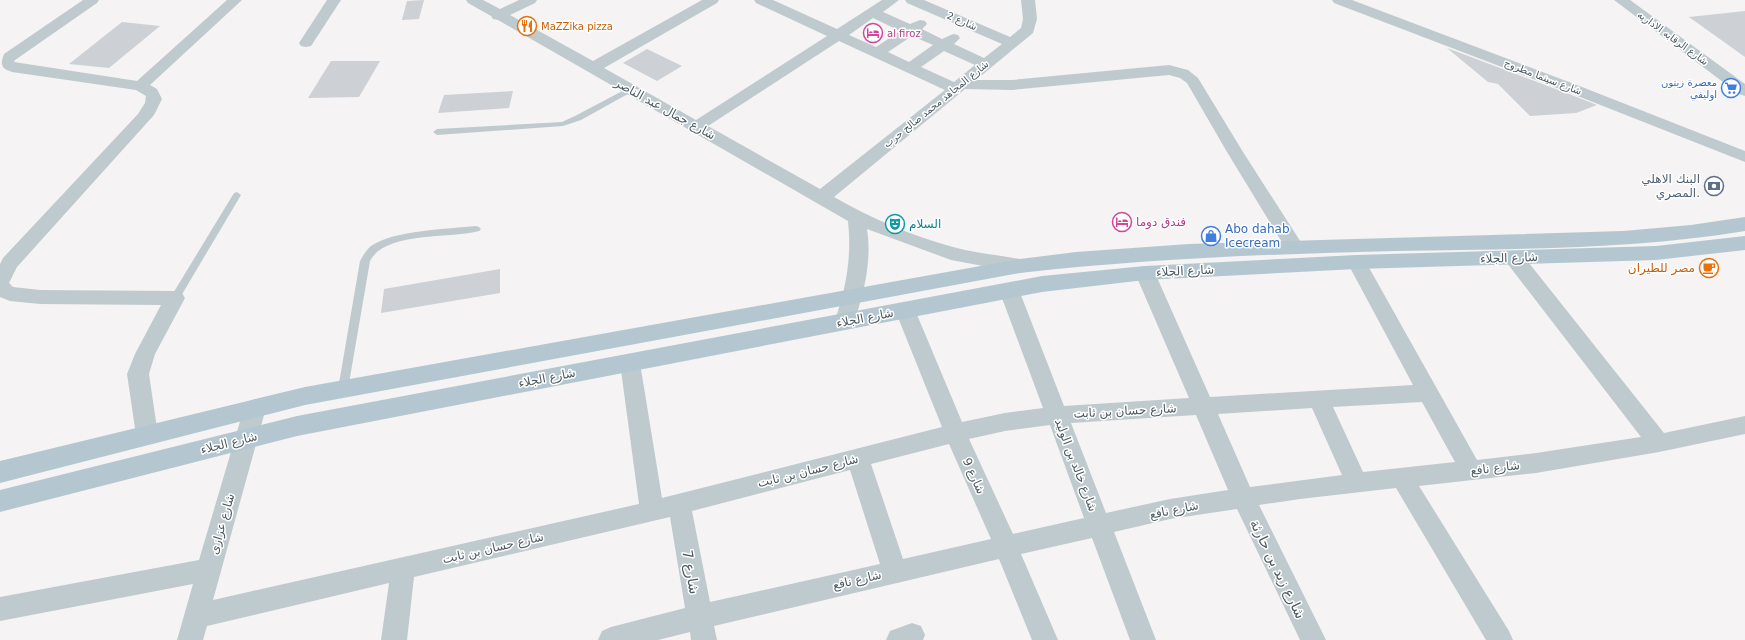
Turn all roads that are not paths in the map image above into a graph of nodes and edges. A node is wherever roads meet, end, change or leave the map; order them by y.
1 (92, 0) edge
2 (235, 0) edge
3 (334, 0) edge
4 (473, 0) edge
5 (530, 0) edge
6 (712, 0) edge
7 (892, 0) edge
8 (912, 0) edge
9 (1028, 0) edge
10 (1339, 0) edge
11 (1621, 0) edge
12 (772, 2) edge
13 (938, 11) junction
14 (873, 13) junction
15 (498, 16) junction
16 (971, 25) junction
17 (911, 30) junction
18 (838, 35) junction
19 (306, 43) dead end
20 (1012, 43) junction
21 (943, 44) junction
22 (877, 53) junction
23 (986, 64) junction
24 (592, 68) junction
25 (910, 68) junction
26 (140, 86) junction
27 (958, 86) junction
28 (631, 90) junction
29 (1744, 90) edge
30 (696, 127) junction
31 (437, 132) dead end
32 (1745, 157) edge
33 (237, 195) dead end
34 (821, 198) junction
35 (857, 218) junction
36 (1745, 224) edge
37 (476, 229) dead end
38 (1745, 243) edge
39 (1295, 247) junction
40 (1514, 258) junction
41 (1356, 262) junction
42 (1020, 266) junction
43 (1145, 273) junction
44 (0, 284) edge
45 (1009, 290) junction
46 (854, 296) junction
47 (176, 298) junction
48 (905, 310) junction
49 (844, 323) junction
50 (630, 363) junction
51 (343, 389) junction
52 (1428, 393) junction
53 (1319, 400) junction
54 (1204, 407) junction
55 (255, 408) junction
56 (1056, 415) junction
57 (1745, 425) edge
58 (955, 433) junction
59 (147, 435) junction
60 (247, 438) junction
61 (1659, 443) junction
62 (858, 458) junction
63 (1471, 471) junction
64 (0, 472) edge
65 (1402, 478) junction
66 (1356, 483) junction
67 (1243, 497) junction
68 (0, 501) edge
69 (679, 504) junction
70 (652, 511) junction
71 (1099, 526) junction
72 (1006, 546) junction
73 (403, 569) junction
74 (208, 570) junction
75 (895, 571) junction
76 (0, 609) edge
77 (197, 616) junction
78 (699, 617) junction
79 (190, 640) edge
80 (394, 640) edge
81 (611, 640) edge
82 (704, 640) edge
83 (1045, 640) edge
84 (1143, 640) edge
85 (1313, 640) edge
86 (1500, 640) edge

1 - 26 street
2 - 26 street
3 - 19 street
4 - 15 street, شارع جمال عبد الناصر
5 - 15 street
6 - 24 street
7 - 14 street
8 - 13 street, شارع 2
9 - 20 street, شارع المجاهد محمد صالح حرب
10 - 32 street, شارع سينما مطروح
11 - 29 street, شارع الرقابه الاداريه
12 - 18 street
13 - 16 street, شارع 2
13 - 17 street
14 - 17 street
14 - 18 street
15 - 24 street, شارع جمال عبد الناصر
16 - 20 street, شارع 2
16 - 21 street
17 - 21 street
17 - 22 street
18 - 22 street
18 - 30 street
20 - 23 street, شارع المجاهد محمد صالح حرب
21 - 23 street
21 - 25 street
22 - 25 street
23 - 27 street, شارع المجاهد محمد صالح حرب
24 - 28 street, شارع جمال عبد الناصر
25 - 27 street
26 - 44 street
27 - 34 street, شارع المجاهد محمد صالح حرب
27 - 39 street
28 - 30 street, شارع جمال عبد الناصر
28 - 31 lane
30 - 34 street, شارع جمال عبد الناصر
33 - 47 lane
34 - 35 street, شارع جمال عبد الناصر
35 - 42 street, شارع جمال عبد الناصر
35 - 46 street
36 - 39 main road, شارع الجلاء
37 - 51 lane
38 - 40 main road, شارع الجلاء
39 - 42 main road, شارع الجلاء
40 - 41 main road, شارع الجلاء
40 - 61 street
41 - 43 main road, شارع الجلاء
41 - 52 street
42 - 46 main road, شارع الجلاء
43 - 45 main road, شارع الجلاء
43 - 54 street, شارع زيد بن حارثة
44 - 47 street
45 - 48 main road, شارع الجلاء
45 - 56 street, شارع خالد بن الوليد
46 - 49 street
46 - 51 main road, شارع الجلاء
47 - 59 street
48 - 49 main road, شارع الجلاء
48 - 58 street, شارع 9
49 - 50 main road, شارع الجلاء
50 - 60 main road, شارع الجلاء
50 - 70 street
51 - 55 main road, شارع الجلاء
52 - 53 street, شارع حسان بن ثابت
52 - 63 street
53 - 54 street, شارع حسان بن ثابت
53 - 66 street
54 - 56 street, شارع حسان بن ثابت
54 - 67 street, شارع زيد بن حارثة
55 - 59 main road, شارع الجلاء
55 - 60 street, شارع عزازى
56 - 58 street, شارع حسان بن ثابت
56 - 71 street, شارع خالد بن الوليد
57 - 61 street, شارع نافع
58 - 62 street, شارع حسان بن ثابت
58 - 72 street, شارع 9
59 - 64 main road, شارع الجلاء
60 - 68 main road, شارع الجلاء
60 - 74 street, شارع عزازى
61 - 63 street, شارع نافع
62 - 69 street, شارع حسان بن ثابت
62 - 75 street
63 - 65 street, شارع نافع
65 - 66 street, شارع نافع
65 - 86 street
66 - 67 street, شارع نافع
67 - 71 street, شارع نافع
67 - 85 street, شارع زيد بن حارثة
69 - 70 street, شارع حسان بن ثابت
69 - 78 street, شارع 7
70 - 73 street, شارع حسان بن ثابت
71 - 72 street, شارع نافع
71 - 84 street, شارع خالد بن الوليد
72 - 75 street, شارع نافع
72 - 83 street, شارع 9
73 - 77 street, شارع حسان بن ثابت
73 - 80 street
74 - 76 street
74 - 77 street, شارع عزازى
75 - 78 street, شارع نافع
77 - 79 street, شارع عزازى
78 - 81 street, شارع نافع
78 - 82 street, شارع 7

